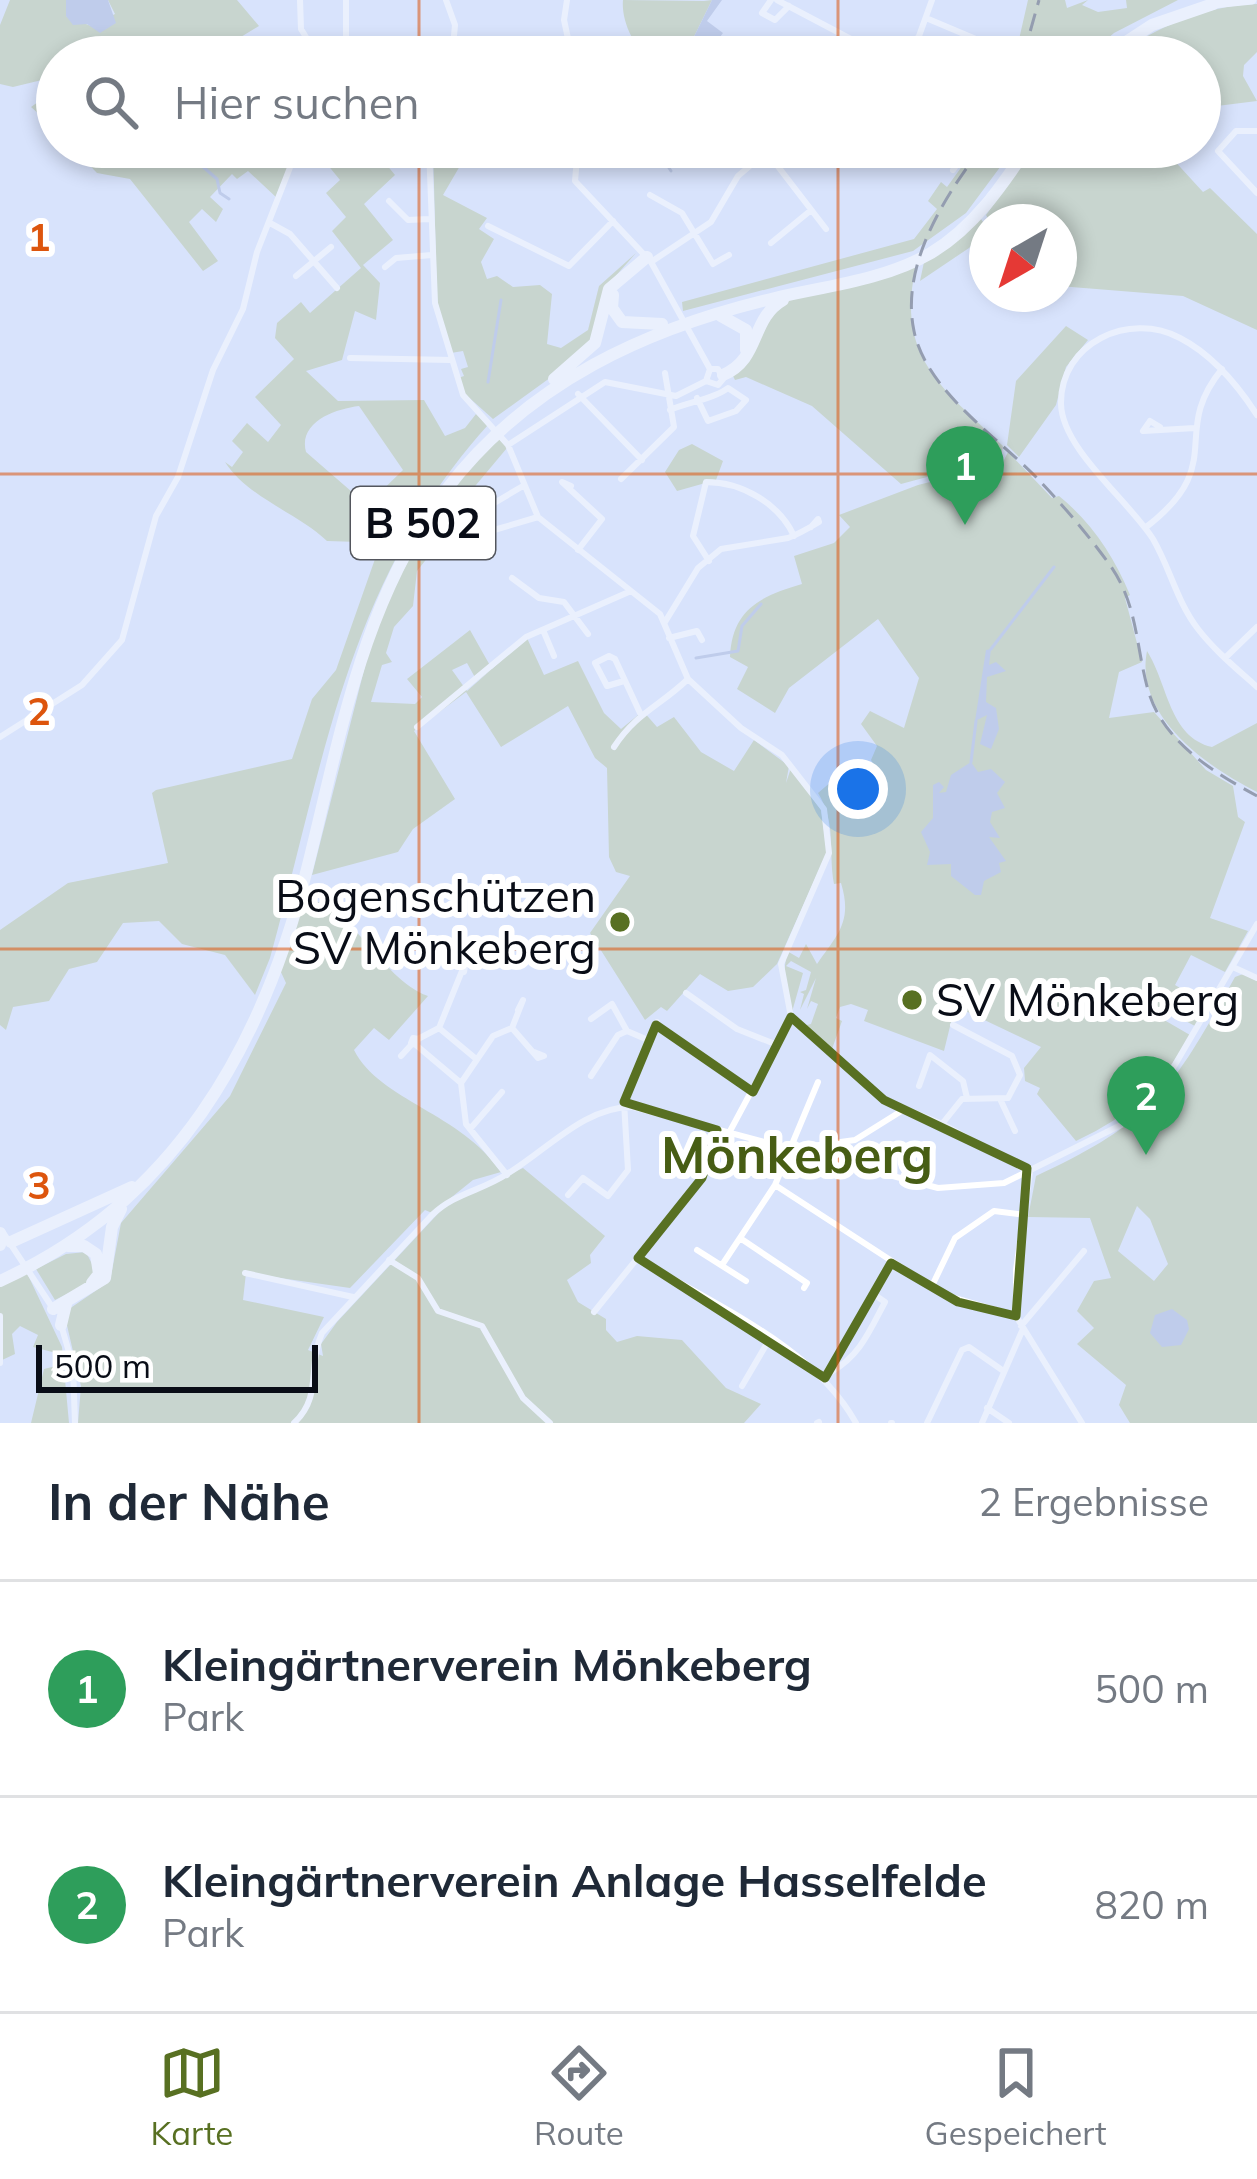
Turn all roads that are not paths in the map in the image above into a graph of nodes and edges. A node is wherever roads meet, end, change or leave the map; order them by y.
1 (300, 0) edge
2 (346, 0) edge
3 (446, 0) edge
4 (567, 0) edge
5 (774, 0) edge
6 (932, 0) edge
7 (1252, 0) edge
8 (1206, 2) edge
9 (789, 6) junction
10 (926, 18) junction
11 (305, 36) edge
12 (346, 36) edge
13 (454, 36) edge
14 (567, 36) edge
15 (845, 36) edge
16 (915, 36) edge
17 (969, 36) edge
18 (1123, 36) edge
19 (1136, 36) edge
20 (1257, 131) edge
21 (1221, 148) edge
22 (1221, 154) edge
23 (290, 168) edge
24 (430, 168) edge
25 (576, 168) edge
26 (746, 168) edge
27 (781, 168) edge
28 (1006, 168) edge
29 (1010, 168) edge
30 (1257, 194) edge
31 (650, 195) dead end
32 (389, 201) dead end
33 (810, 211) junction
34 (429, 219) junction
35 (613, 221) junction
36 (270, 223) junction
37 (488, 226) dead end
38 (826, 229) dead end
39 (694, 231) junction
40 (676, 243) junction
41 (771, 243) dead end
42 (331, 247) dead end
43 (664, 254) junction
44 (432, 255) junction
45 (729, 255) dead end
46 (649, 259) junction
47 (314, 261) junction
48 (386, 267) dead end
49 (296, 276) dead end
50 (660, 277) junction
51 (338, 288) dead end
52 (798, 292) junction
53 (708, 316) junction
54 (662, 323) junction
55 (350, 358) dead end
56 (451, 360) junction
57 (1222, 369) junction
58 (718, 372) junction
59 (665, 373) dead end
60 (556, 377) junction
61 (706, 381) junction
62 (578, 394) junction
63 (667, 395) junction
64 (697, 398) junction
65 (670, 410) junction
66 (1257, 415) edge
67 (1160, 427) dead end
68 (1195, 428) junction
69 (506, 442) junction
70 (642, 460) junction
71 (621, 479) dead end
72 (523, 486) junction
73 (571, 486) dead end
74 (538, 518) junction
75 (467, 520) dead end
76 (811, 527) dead end
77 (1145, 528) junction
78 (693, 536) junction
79 (794, 536) junction
80 (681, 539) dead end
81 (578, 550) junction
82 (463, 555) dead end
83 (709, 560) junction
84 (512, 578) dead end
85 (632, 591) junction
86 (577, 615) junction
87 (665, 622) junction
88 (1257, 627) edge
89 (543, 630) junction
90 (588, 634) dead end
91 (669, 638) junction
92 (702, 640) dead end
93 (554, 656) dead end
94 (1225, 658) junction
95 (688, 680) junction
96 (624, 681) junction
97 (1257, 687) edge
98 (640, 713) junction
99 (417, 727) dead end
100 (0, 737) edge
101 (614, 747) dead end
102 (304, 866) junction
103 (1257, 924) edge
104 (1234, 968) junction
105 (464, 972) dead end
106 (1257, 979) edge
107 (686, 993) dead end
108 (518, 1010) dead end
109 (791, 1017) junction
110 (592, 1018) dead end
111 (953, 1025) dead end
112 (440, 1028) junction
113 (512, 1028) junction
114 (627, 1031) junction
115 (648, 1040) junction
116 (415, 1043) junction
117 (775, 1044) junction
118 (534, 1052) dead end
119 (401, 1055) dead end
120 (475, 1058) junction
121 (591, 1076) dead end
122 (818, 1082) dead end
123 (461, 1083) junction
124 (919, 1086) dead end
125 (752, 1091) junction
126 (502, 1092) dead end
127 (967, 1098) junction
128 (1001, 1101) junction
129 (623, 1106) junction
130 (903, 1110) junction
131 (942, 1124) junction
132 (470, 1129) junction
133 (717, 1130) junction
134 (1015, 1131) dead end
135 (729, 1133) junction
136 (788, 1149) junction
137 (804, 1154) junction
138 (1030, 1172) junction
139 (507, 1174) junction
140 (776, 1185) junction
141 (130, 1193) junction
142 (568, 1195) dead end
143 (1025, 1215) junction
144 (740, 1238) junction
145 (6, 1243) edge
146 (61, 1249) junction
147 (698, 1250) dead end
148 (1084, 1251) dead end
149 (638, 1258) junction
150 (389, 1260) junction
151 (891, 1263) junction
152 (722, 1265) junction
153 (245, 1273) dead end
154 (0, 1278) edge
155 (746, 1281) dead end
156 (804, 1288) dead end
157 (932, 1288) junction
158 (872, 1292) junction
159 (353, 1297) junction
160 (67, 1303) junction
161 (52, 1308) junction
162 (594, 1312) dead end
163 (0, 1316) edge
164 (1016, 1316) junction
165 (61, 1325) junction
166 (1021, 1328) junction
167 (769, 1340) junction
168 (0, 1363) edge
169 (1002, 1370) junction
170 (826, 1376) junction
171 (742, 1386) dead end
172 (987, 1408) junction
173 (75, 1423) edge
174 (295, 1423) edge
175 (550, 1423) edge
176 (856, 1423) edge
177 (927, 1423) edge
178 (982, 1423) edge
179 (1009, 1423) edge
180 (1082, 1423) edge

1 - 11 street
2 - 12 street
3 - 13 street
4 - 14 street
5 - 9 street
5 - 9 street
6 - 10 street
7 - 8 main road
8 - 18 highway
8 - 19 highway
9 - 15 street
10 - 16 street
10 - 17 street
20 - 21 street
22 - 30 street
23 - 36 street
24 - 34 street
25 - 35 street
26 - 39 street
27 - 33 street
28 - 54 highway, B 502
29 - 52 highway, B 502
31 - 39 street
32 - 34 street
33 - 38 street
33 - 41 street
34 - 44 street
35 - 37 street
35 - 46 street
36 - 47 street
36 - 100 street
39 - 40 street
39 - 45 street
40 - 43 street
40 - 46 street
42 - 47 street
43 - 46 street
43 - 50 street
44 - 48 street
44 - 56 street
46 - 50 street
46 - 54 highway
46 - 60 highway
47 - 49 street
47 - 51 street
50 - 58 street
52 - 53 highway, B 502
52 - 58 highway
53 - 58 highway
53 - 102 highway, B 502
54 - 60 highway, B 502
55 - 56 street
56 - 69 street
57 - 66 street
57 - 68 street
57 - 77 street
58 - 61 street
58 - 61 street
59 - 63 street
60 - 102 highway, B 502
61 - 63 street
62 - 63 street
62 - 69 street
62 - 70 street
63 - 65 street
64 - 64 street
64 - 65 street
65 - 70 street
67 - 68 street
68 - 77 street
69 - 72 street
70 - 71 street
72 - 74 street
72 - 75 street
73 - 81 street
74 - 81 street
74 - 82 street
76 - 79 street
77 - 94 street
78 - 79 street
78 - 80 street
78 - 83 street
79 - 83 street
81 - 85 street
83 - 87 street
84 - 86 street
85 - 86 street
85 - 87 street
86 - 89 street
86 - 90 street
87 - 91 street
88 - 94 street
89 - 93 street
89 - 99 street
91 - 92 street
91 - 95 street
94 - 97 street
95 - 98 street
95 - 109 street
96 - 96 street
96 - 98 street
98 - 101 street
102 - 141 highway, B 502
103 - 104 street
104 - 106 street
104 - 138 street
105 - 112 street
107 - 117 street
108 - 113 street
109 - 117 street
109 - 130 street
110 - 114 street
111 - 128 street
112 - 116 street
112 - 120 street
113 - 118 street
113 - 120 street
114 - 115 street
114 - 121 street
115 - 125 street
115 - 129 street
116 - 119 street
116 - 123 street
117 - 125 street
120 - 123 street
122 - 136 street
123 - 132 street
124 - 127 street
125 - 135 street
126 - 132 street
127 - 128 street
127 - 131 street
128 - 134 street
129 - 133 street
129 - 139 street
129 - 142 street
130 - 131 street
130 - 137 street
131 - 138 street
132 - 139 street
133 - 135 street
133 - 149 street
135 - 136 street
136 - 137 street
136 - 140 street
137 - 138 street
138 - 143 street
139 - 150 street
140 - 144 street
140 - 151 street
141 - 145 highway, B 502
141 - 146 highway, B 502
141 - 154 highway, B 502
141 - 160 highway, B 502
143 - 157 street
143 - 164 street
144 - 152 street
144 - 156 street
145 - 161 street
146 - 154 highway, B 502
146 - 161 highway
147 - 152 street
148 - 166 street
149 - 162 street
149 - 167 street
150 - 159 street
150 - 175 street
151 - 157 street
151 - 158 street
152 - 155 street
153 - 159 street
157 - 164 street
158 - 170 street
158 - 170 street
159 - 174 street
160 - 161 highway, B 502
160 - 165 highway
161 - 165 street
163 - 168 street
164 - 166 street
165 - 173 street
166 - 169 street
166 - 180 street
167 - 170 street
167 - 171 street
169 - 172 street
169 - 177 street
170 - 176 street
172 - 178 street
172 - 179 street

